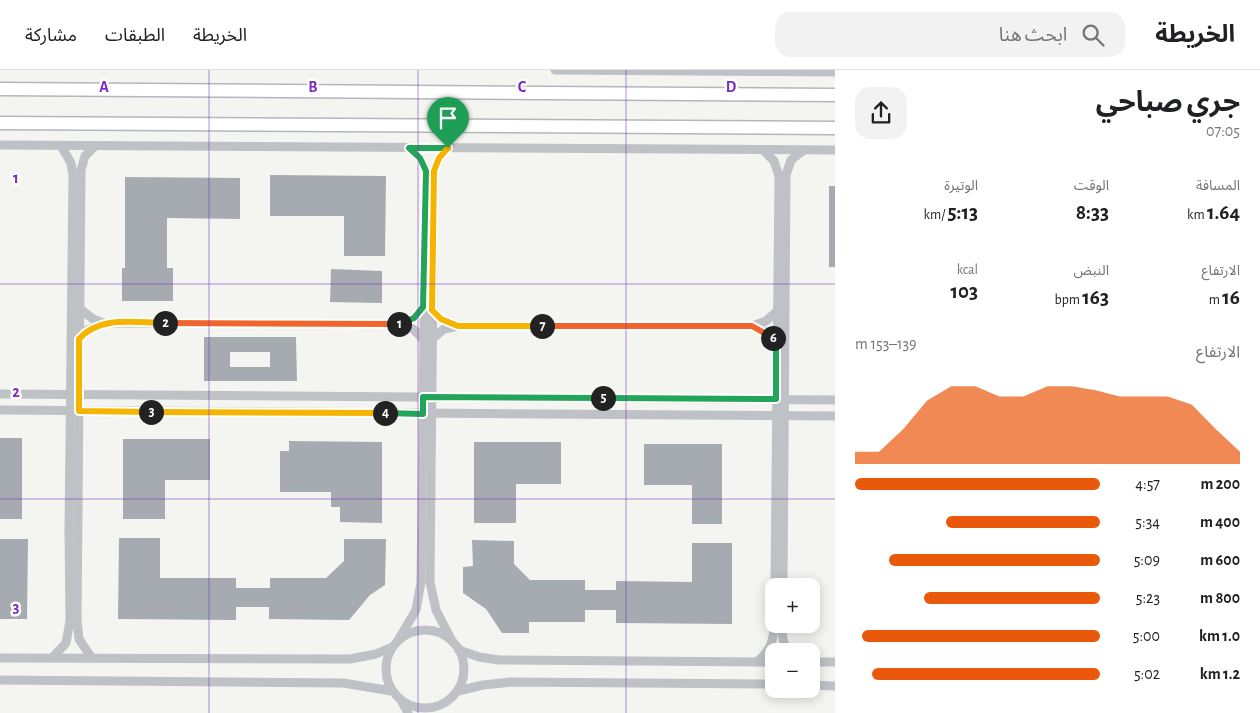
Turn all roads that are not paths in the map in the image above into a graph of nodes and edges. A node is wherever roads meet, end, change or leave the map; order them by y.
1 (555, 70) edge
2 (712, 70) edge
3 (835, 72) edge
4 (0, 89) edge
5 (835, 95) edge
6 (0, 122) edge
7 (835, 128) edge
8 (0, 145) edge
9 (61, 146) junction
10 (95, 146) junction
11 (409, 148) junction
12 (448, 148) junction
13 (763, 150) junction
14 (804, 150) junction
15 (835, 150) edge
16 (79, 308) junction
17 (428, 308) junction
18 (776, 312) junction
19 (103, 323) junction
20 (400, 324) junction
21 (458, 326) junction
22 (752, 326) junction
23 (79, 339) junction
24 (428, 340) junction
25 (776, 340) junction
26 (0, 394) edge
27 (75, 394) junction
28 (427, 397) junction
29 (780, 399) junction
30 (835, 400) edge
31 (0, 410) edge
32 (75, 411) junction
33 (427, 414) junction
34 (780, 415) junction
35 (835, 416) edge
36 (775, 578) edge
37 (783, 578) edge
38 (773, 633) edge
39 (452, 641) junction
40 (394, 645) junction
41 (459, 650) junction
42 (53, 657) junction
43 (91, 657) junction
44 (0, 658) edge
45 (756, 662) junction
46 (765, 662) edge
47 (820, 662) edge
48 (835, 662) edge
49 (0, 680) edge
50 (765, 684) edge
51 (820, 685) edge
52 (835, 686) edge
53 (392, 691) junction
54 (455, 694) junction
55 (402, 702) junction
56 (408, 713) edge
57 (446, 713) edge

1 - 2 street
2 - 3 street
4 - 5 main road
6 - 7 main road
8 - 9 street
9 - 10 street
9 - 27 street
10 - 11 street
10 - 16 street
11 - 12 street
11 - 17 street
12 - 13 street
12 - 17 street
13 - 14 street
13 - 18 street
14 - 15 street
14 - 29 street
16 - 19 street
16 - 23 street
17 - 20 street
17 - 21 street
17 - 24 street
18 - 22 street
18 - 25 street
19 - 20 street
19 - 23 street
20 - 24 street
21 - 22 street
21 - 24 street
22 - 25 street
23 - 27 street
24 - 28 street
25 - 29 street
26 - 27 street
27 - 28 street
27 - 32 street
28 - 29 street
28 - 33 street
29 - 30 street
29 - 34 street
31 - 32 street
32 - 33 street
32 - 42 street
32 - 43 street
33 - 34 street
33 - 39 street
33 - 40 street
34 - 35 street
34 - 36 street
34 - 37 street
38 - 45 street
39 - 40 street
39 - 41 street
40 - 43 street
40 - 53 street
41 - 45 street
41 - 54 street
42 - 43 street
42 - 44 street
45 - 46 street
47 - 48 street
49 - 53 street
50 - 54 street
51 - 52 street
53 - 55 street
54 - 55 street
54 - 57 street
55 - 56 street

